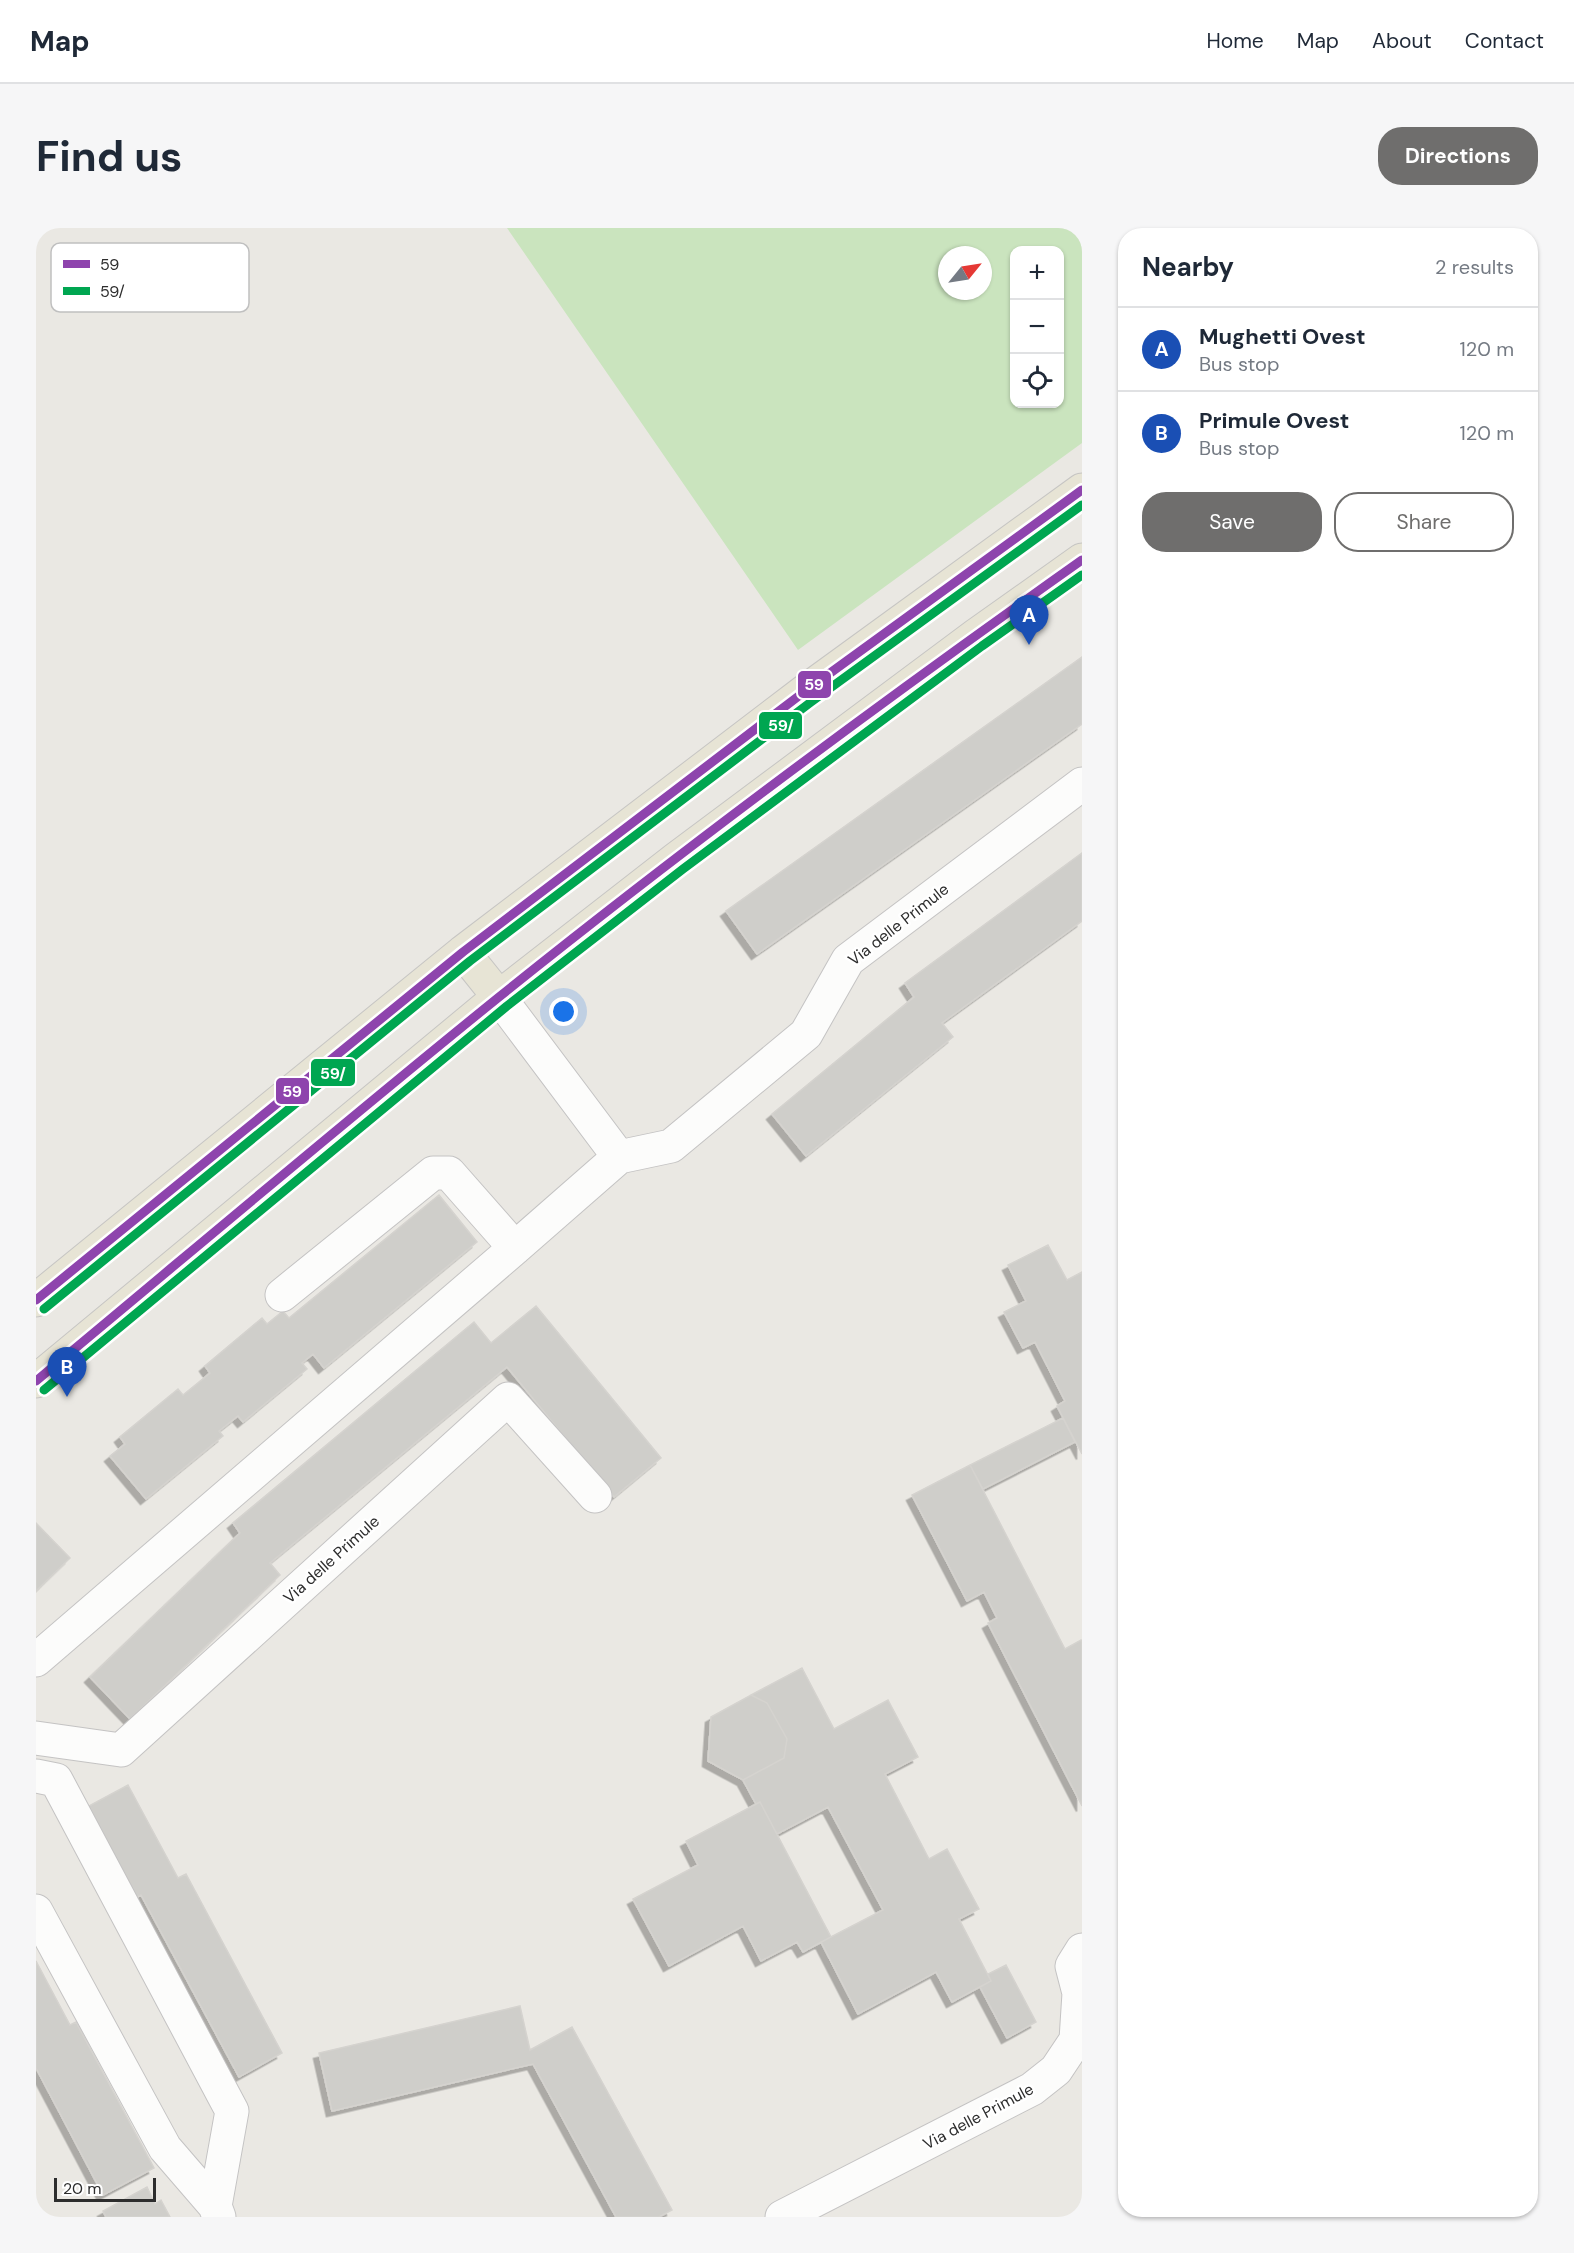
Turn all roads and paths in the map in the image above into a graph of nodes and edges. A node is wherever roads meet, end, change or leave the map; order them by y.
1 (1082, 490) edge
2 (1082, 560) edge
3 (1082, 784) edge
4 (463, 952) junction
5 (499, 998) junction
6 (619, 1157) junction
7 (515, 1248) junction
8 (282, 1295) dead end
9 (36, 1300) edge
10 (36, 1381) edge
11 (595, 1496) dead end
12 (36, 1660) edge
13 (36, 1738) edge
14 (36, 1776) edge
15 (36, 1911) edge
16 (1082, 1950) edge
17 (217, 2211) edge
18 (782, 2217) edge

1 - 4 main road
2 - 5 main road
3 - 6 street, Via delle Primule
4 - 5 main road
4 - 9 main road
5 - 6 street
5 - 10 main road
6 - 7 street, Via delle Primule
7 - 8 street
7 - 12 street, Via delle Primule
11 - 13 street, Via delle Primule
14 - 17 street
15 - 17 street
16 - 18 street, Via delle Primule

